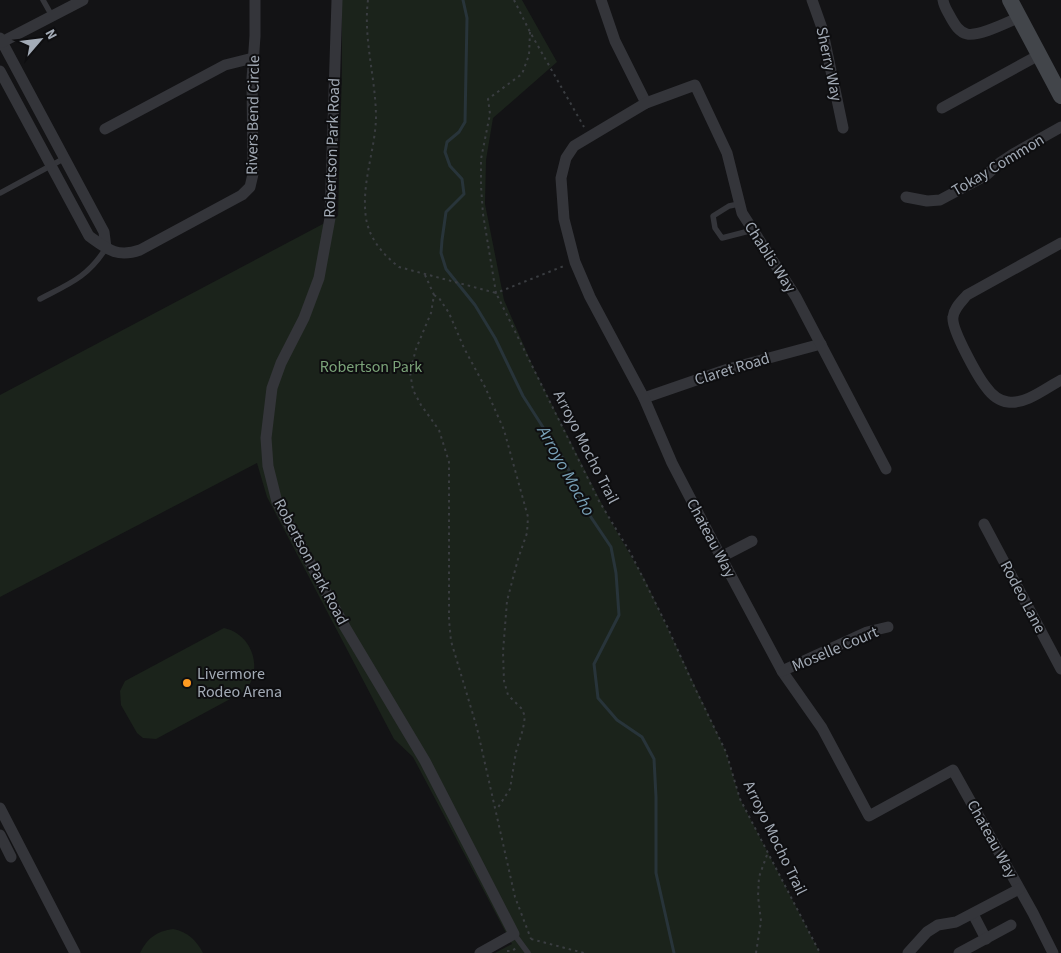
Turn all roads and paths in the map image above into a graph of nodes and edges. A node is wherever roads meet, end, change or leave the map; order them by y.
1 (43, 0) edge
2 (83, 0) edge
3 (255, 0) edge
4 (337, 0) edge
5 (368, 0) edge
6 (514, 0) edge
7 (601, 0) edge
8 (812, 0) edge
9 (943, 0) edge
10 (1010, 0) edge
11 (52, 16) junction
12 (1020, 17) junction
13 (530, 32) junction
14 (1, 41) edge
15 (1040, 55) junction
16 (253, 58) junction
17 (0, 71) edge
18 (1061, 96) edge
19 (646, 103) junction
20 (942, 108) dead end
21 (1061, 127) edge
22 (843, 128) dead end
23 (105, 129) dead end
24 (589, 136) junction
25 (65, 158) junction
26 (51, 165) junction
27 (0, 193) edge
28 (906, 197) dead end
29 (739, 204) junction
30 (753, 230) junction
31 (1061, 243) edge
32 (106, 248) junction
33 (575, 262) junction
34 (425, 275) junction
35 (496, 293) junction
36 (434, 295) junction
37 (40, 299) dead end
38 (822, 344) junction
39 (1061, 380) edge
40 (644, 398) junction
41 (886, 469) dead end
42 (984, 524) dead end
43 (752, 542) dead end
44 (720, 557) junction
45 (888, 627) dead end
46 (1061, 669) edge
47 (782, 671) junction
48 (0, 808) edge
49 (496, 810) junction
50 (0, 835) edge
51 (768, 852) junction
52 (11, 857) dead end
53 (1019, 889) junction
54 (973, 914) junction
55 (1011, 925) dead end
56 (514, 934) junction
57 (986, 939) junction
58 (570, 950) junction
59 (75, 953) edge
60 (480, 953) edge
61 (528, 953) edge
62 (568, 953) edge
63 (584, 953) edge
64 (756, 953) edge
65 (820, 953) edge
66 (910, 953) edge
67 (959, 953) edge
68 (1053, 953) edge

1 - 11 lane
2 - 11 street
3 - 16 street, Rivers Bend Circle
4 - 56 street, Robertson Park Road
5 - 34 path
6 - 13 path
7 - 19 street
8 - 22 street, Sherry Way
9 - 12 street
10 - 12 street
11 - 14 street
12 - 15 street
13 - 24 path
13 - 35 path, Arroyo Mocho Trail
14 - 25 street
15 - 18 street
15 - 20 street
16 - 23 street
16 - 32 street, Rivers Bend Circle
17 - 26 street, Rivers Bend Circle
19 - 24 street, Chateau Way
19 - 29 street, Chablis Way
21 - 28 street, Tokay Common
24 - 33 street, Chateau Way
25 - 26 lane
25 - 32 street
26 - 27 lane
26 - 32 street, Rivers Bend Circle
29 - 30 street, Chablis Way
29 - 30 lane
30 - 38 street, Chablis Way
31 - 39 street
32 - 37 lane
33 - 35 path
33 - 40 street, Chateau Way
34 - 35 path
34 - 36 path
35 - 51 path, Arroyo Mocho Trail
36 - 49 path
36 - 49 path
38 - 40 street, Claret Road
38 - 41 street, Chablis Way
40 - 44 street, Chateau Way
42 - 46 street, Rodeo Lane
43 - 44 street
44 - 47 street, Chateau Way
45 - 47 street, Moselle Court
47 - 53 street, Chateau Way
48 - 59 street
49 - 58 path
50 - 52 street
51 - 64 path
51 - 65 path, Arroyo Mocho Trail
53 - 54 street
53 - 68 street, Chateau Way
54 - 57 street
54 - 66 street
55 - 57 street
56 - 60 street
56 - 61 lane
57 - 67 street
58 - 62 path
58 - 63 path

